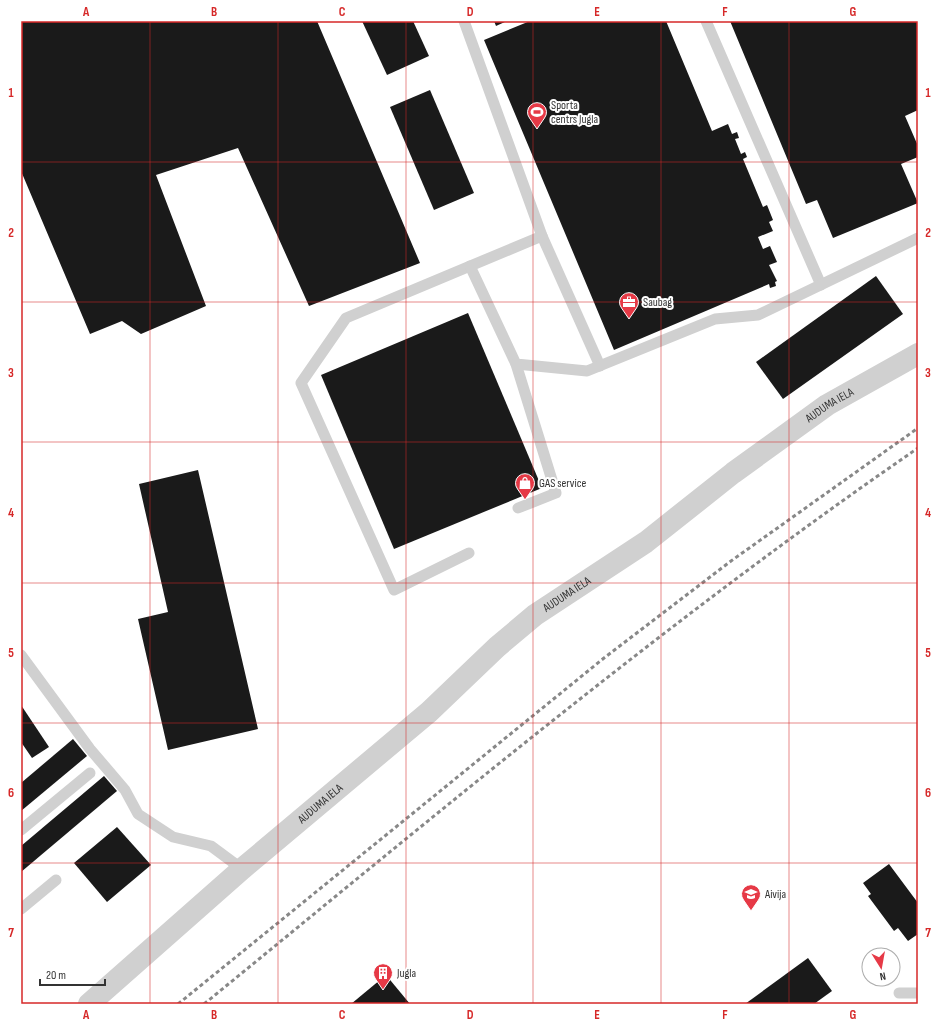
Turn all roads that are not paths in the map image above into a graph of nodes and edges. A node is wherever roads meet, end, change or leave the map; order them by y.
1 (464, 21) edge
2 (706, 21) edge
3 (542, 236) junction
4 (918, 238) edge
5 (470, 266) junction
6 (821, 285) junction
7 (918, 354) edge
8 (516, 364) junction
9 (600, 366) junction
10 (518, 508) dead end
11 (469, 553) dead end
12 (21, 655) edge
13 (90, 773) dead end
14 (21, 830) edge
15 (242, 869) junction
16 (56, 880) dead end
17 (21, 909) edge
18 (899, 993) dead end
19 (918, 993) edge
20 (89, 1004) edge

1 - 3 lane
2 - 6 lane
3 - 5 lane
3 - 9 lane
4 - 6 lane
5 - 8 lane
5 - 11 lane
6 - 9 lane
7 - 15 street, AUDUMA IELA
8 - 9 lane
8 - 10 lane
12 - 15 lane
13 - 14 lane
15 - 20 street, AUDUMA IELA
16 - 17 lane
18 - 19 lane

